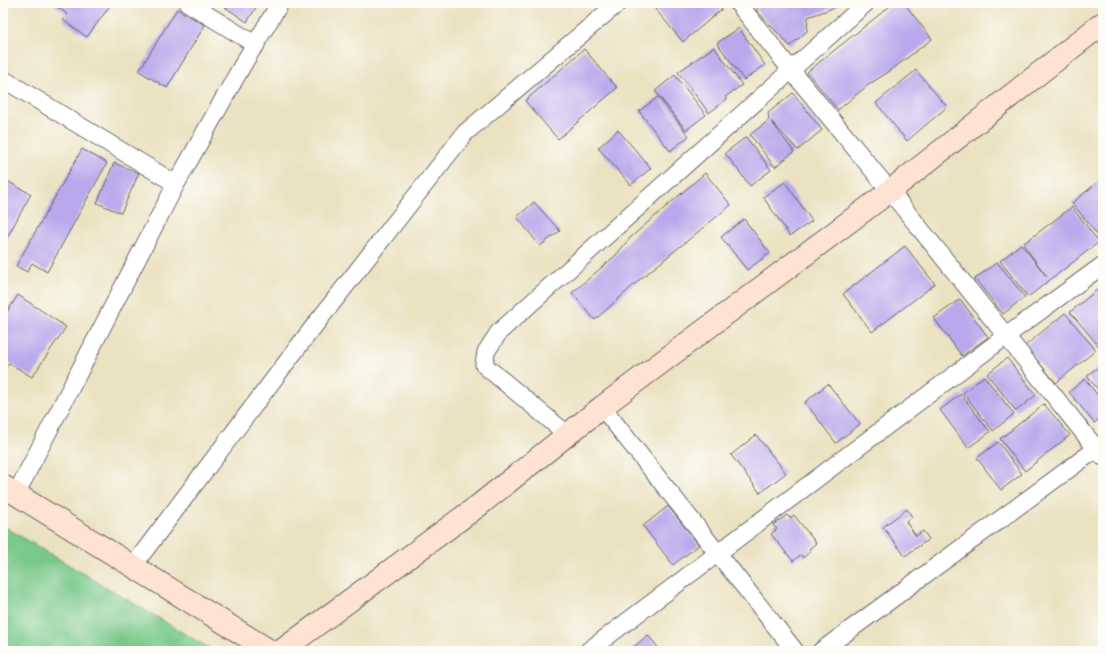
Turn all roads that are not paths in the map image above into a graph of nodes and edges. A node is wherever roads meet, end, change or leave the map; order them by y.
1 (188, 3) edge
2 (280, 3) edge
3 (618, 3) edge
4 (738, 3) edge
5 (866, 3) edge
6 (1103, 23) edge
7 (256, 45) junction
8 (791, 70) junction
9 (3, 79) edge
10 (176, 184) junction
11 (890, 191) junction
12 (1103, 265) edge
13 (1006, 336) junction
14 (602, 407) junction
15 (568, 435) junction
16 (1101, 450) edge
17 (10, 490) edge
18 (717, 553) junction
19 (133, 566) junction
20 (270, 651) edge
21 (281, 651) edge
22 (588, 651) edge
23 (795, 651) edge
24 (821, 651) edge

1 - 7 street
2 - 7 street
3 - 19 street
4 - 8 street
5 - 8 street
6 - 11 street
7 - 10 street
8 - 11 street
8 - 15 street
9 - 10 street
10 - 17 street
11 - 13 street
11 - 14 street
12 - 13 street
13 - 16 street
13 - 18 street
14 - 15 street
14 - 18 street
15 - 21 street
16 - 24 street
17 - 19 street
18 - 22 street
18 - 23 street
19 - 20 street

